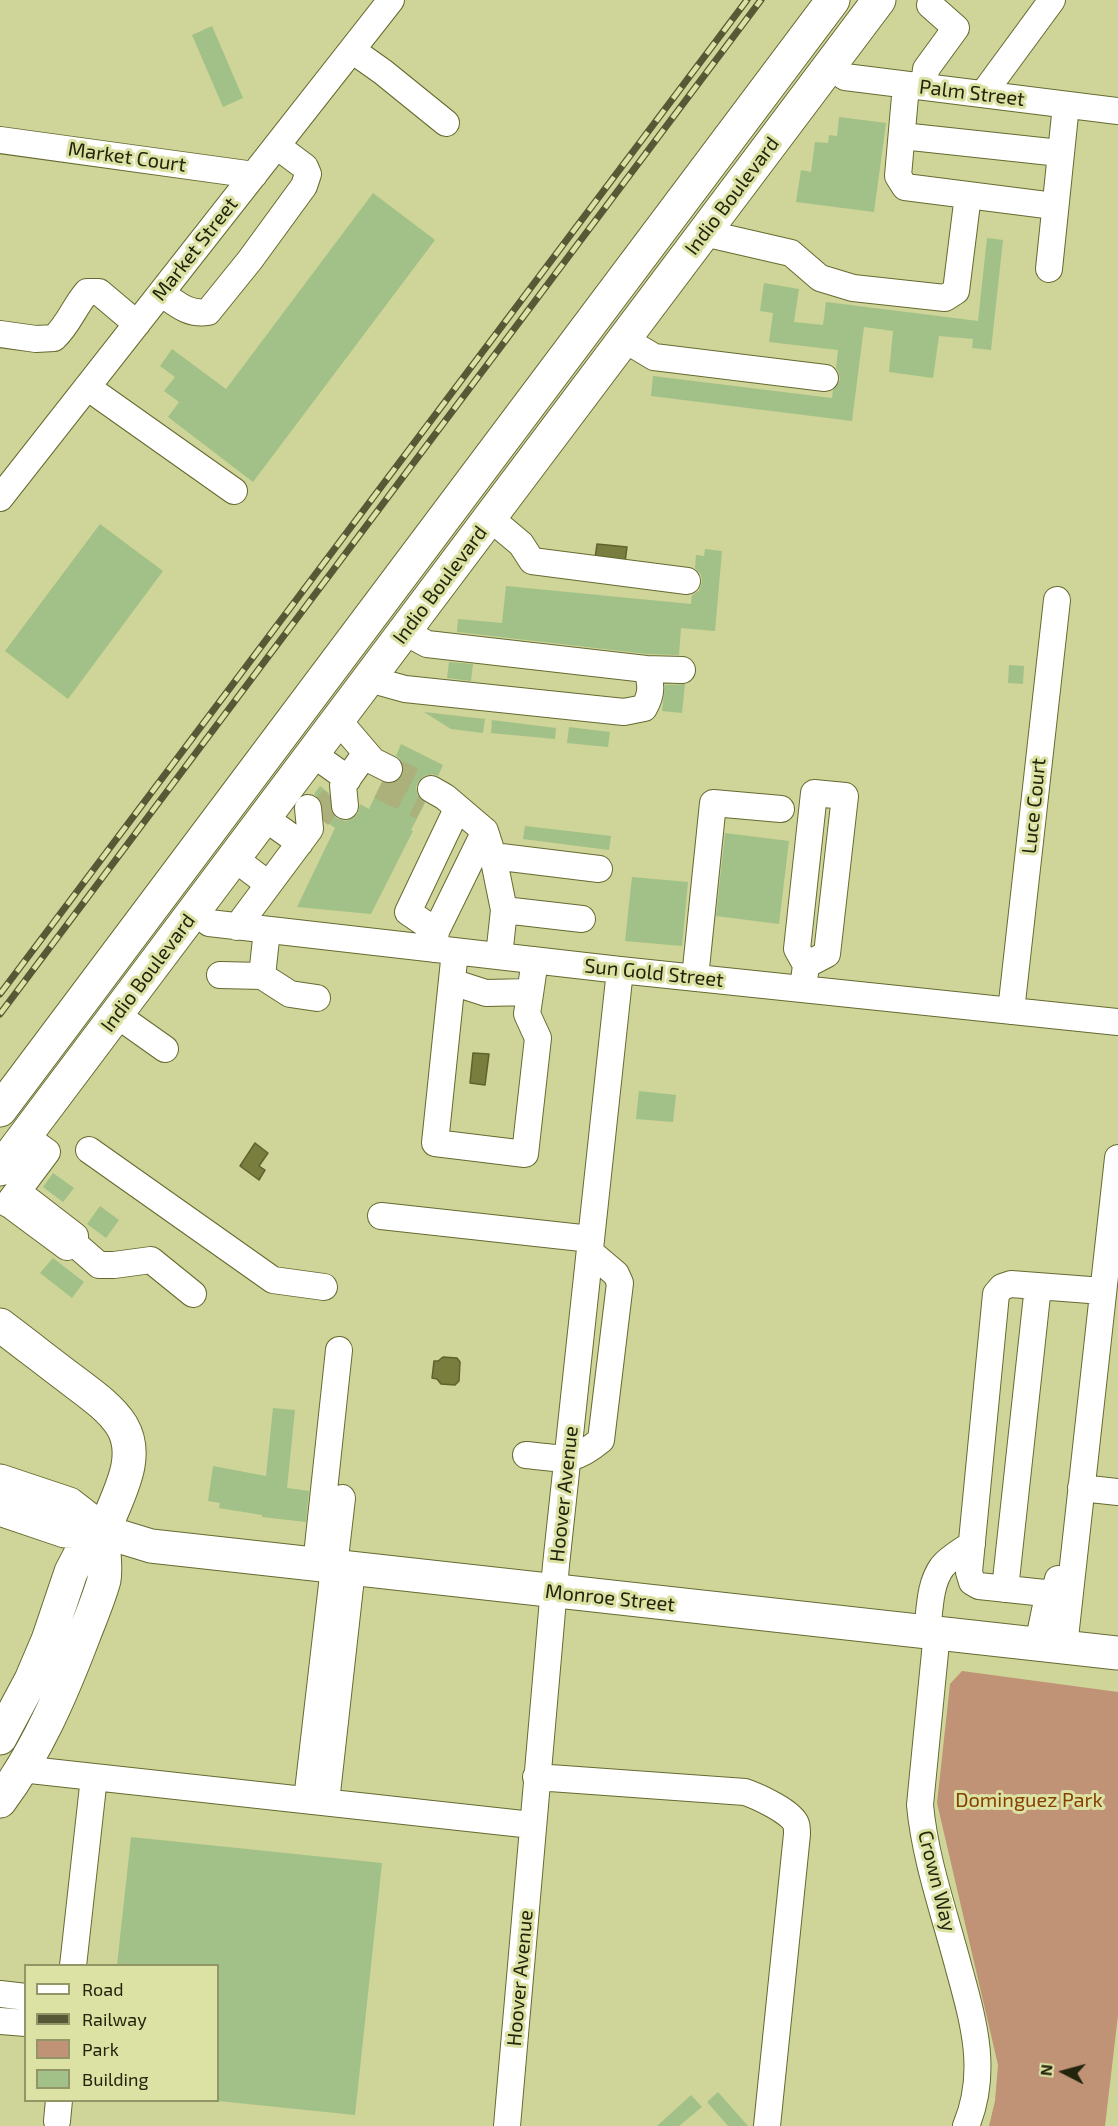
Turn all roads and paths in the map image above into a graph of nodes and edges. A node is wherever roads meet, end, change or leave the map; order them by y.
1 (391, 0) edge
2 (833, 0) edge
3 (851, 0) edge
4 (879, 0) edge
5 (1052, 0) edge
6 (930, 5) dead end
7 (352, 50) junction
8 (830, 65) junction
9 (773, 81) junction
10 (915, 86) junction
11 (983, 94) junction
12 (1066, 105) junction
13 (1118, 111) edge
14 (446, 123) dead end
15 (902, 136) junction
16 (0, 140) edge
17 (277, 146) junction
18 (1060, 153) junction
19 (254, 175) junction
20 (968, 195) junction
21 (1054, 206) junction
22 (704, 233) junction
23 (1049, 269) dead end
24 (161, 293) junction
25 (137, 324) junction
26 (0, 334) edge
27 (624, 339) junction
28 (825, 378) dead end
29 (87, 387) junction
30 (234, 491) dead end
31 (0, 498) edge
32 (490, 518) junction
33 (687, 581) dead end
34 (1057, 600) dead end
35 (405, 632) junction
36 (646, 669) junction
37 (682, 670) dead end
38 (369, 679) junction
39 (338, 720) junction
40 (270, 751) junction
41 (312, 754) junction
42 (326, 808) junction
43 (781, 809) dead end
44 (265, 818) junction
45 (485, 831) junction
46 (809, 839) junction
47 (840, 842) junction
48 (493, 856) junction
49 (234, 858) junction
50 (599, 869) dead end
51 (268, 884) junction
52 (504, 910) junction
53 (195, 911) junction
54 (582, 919) dead end
55 (237, 927) junction
56 (267, 930) junction
57 (130, 936) junction
58 (442, 944) junction
59 (499, 956) junction
60 (535, 960) junction
61 (620, 970) junction
62 (220, 975) dead end
63 (262, 976) junction
64 (805, 977) junction
65 (695, 978) junction
66 (452, 982) junction
67 (530, 992) junction
68 (317, 998) dead end
69 (1011, 1011) junction
70 (117, 1015) junction
71 (1118, 1022) edge
72 (165, 1049) dead end
73 (8, 1117) edge
74 (89, 1150) dead end
75 (1118, 1158) edge
76 (7, 1194) edge
77 (381, 1216) dead end
78 (591, 1245) junction
79 (1038, 1286) junction
80 (324, 1287) dead end
81 (1096, 1291) junction
82 (193, 1294) dead end
83 (0, 1324) edge
84 (339, 1350) dead end
85 (526, 1455) dead end
86 (567, 1459) junction
87 (0, 1481) edge
88 (1081, 1488) junction
89 (1118, 1492) edge
90 (342, 1498) dead end
91 (0, 1509) edge
92 (105, 1532) junction
93 (972, 1544) junction
94 (334, 1567) junction
95 (1005, 1589) junction
96 (554, 1592) junction
97 (1054, 1594) junction
98 (932, 1632) junction
99 (1051, 1645) junction
100 (1118, 1653) edge
101 (0, 1738) edge
102 (21, 1769) junction
103 (94, 1777) junction
104 (536, 1777) junction
105 (0, 1800) edge
106 (316, 1801) junction
107 (532, 1825) junction
108 (74, 1964) edge
109 (0, 1994) edge
110 (24, 1997) edge
111 (0, 2021) edge
112 (24, 2023) edge
113 (507, 2126) edge
114 (767, 2126) edge
115 (966, 2126) edge

1 - 7 street, Market Street
2 - 9 main road, Indio Boulevard
3 - 8 main road
4 - 8 main road, Indio Boulevard
5 - 11 street
6 - 10 street
7 - 14 street
7 - 17 street, Market Street
8 - 9 main road
8 - 10 street, Palm Street
8 - 22 main road, Indio Boulevard
9 - 40 main road, Indio Boulevard
10 - 11 street, Palm Street
10 - 15 street
11 - 12 street, Palm Street
12 - 13 street, Palm Street
12 - 18 street
15 - 18 street
15 - 20 street
16 - 19 street, Market Court
17 - 19 street, Market Street
17 - 24 street
18 - 21 street
19 - 24 street, Market Street
20 - 21 street
20 - 22 street
21 - 23 street
22 - 27 main road, Indio Boulevard
24 - 25 street, Market Street
25 - 26 street
25 - 29 street, Market Street
27 - 28 street
27 - 32 main road, Indio Boulevard
29 - 30 street
29 - 31 street, Market Street
32 - 33 street
32 - 35 main road, Indio Boulevard
34 - 69 street, Luce Court
35 - 36 street
35 - 38 main road, Indio Boulevard
36 - 37 street
36 - 38 street
38 - 39 main road, Indio Boulevard
39 - 41 main road, Indio Boulevard
39 - 42 street
40 - 53 main road
40 - 57 main road, Indio Boulevard
41 - 42 street
41 - 44 main road, Indio Boulevard
42 - 44 street
42 - 51 street
43 - 65 street
44 - 49 main road, Indio Boulevard
45 - 48 street
45 - 58 street
45 - 58 street
46 - 47 street
46 - 47 street
46 - 64 street
47 - 64 street
48 - 50 street
48 - 52 street
49 - 51 street
49 - 53 main road, Indio Boulevard
51 - 55 street
52 - 54 street
52 - 59 street
53 - 55 street, Sun Gold Street
53 - 57 main road
53 - 70 main road, Indio Boulevard
55 - 56 street, Sun Gold Street
56 - 58 street, Sun Gold Street
56 - 63 street
57 - 73 main road, Indio Boulevard
58 - 59 street, Sun Gold Street
58 - 66 street
59 - 60 street, Sun Gold Street
60 - 61 street, Sun Gold Street
60 - 67 street
61 - 65 street, Sun Gold Street
61 - 78 street, Hoover Avenue
62 - 63 street
63 - 68 street
64 - 65 street, Sun Gold Street
64 - 69 street, Sun Gold Street
66 - 67 street
66 - 67 street
69 - 71 street, Sun Gold Street
70 - 72 street
70 - 73 main road, Indio Boulevard
73 - 76 main road, Indio Boulevard
74 - 80 street
75 - 81 street
76 - 82 street
77 - 78 street
78 - 86 street, Hoover Avenue
79 - 81 street
79 - 93 street
79 - 95 street
81 - 88 street
81 - 97 street
83 - 92 main road
84 - 94 street
85 - 86 street
86 - 96 street, Hoover Avenue
87 - 92 main road, Monroe Street
88 - 89 street
88 - 99 street
90 - 94 street
91 - 92 main road, Monroe Street
92 - 94 main road, Monroe Street
92 - 101 main road
92 - 102 main road
93 - 95 street
93 - 98 street, Crown Way
94 - 96 main road, Monroe Street
94 - 106 street
95 - 97 street
96 - 98 main road, Monroe Street
96 - 104 street, Hoover Avenue
97 - 99 street
98 - 99 main road, Monroe Street
98 - 115 street, Crown Way
99 - 100 main road, Monroe Street
102 - 103 street
102 - 105 main road
103 - 106 street
103 - 108 street
104 - 107 street, Hoover Avenue
104 - 114 street
106 - 107 street
107 - 113 street, Hoover Avenue
109 - 110 street
111 - 112 street

